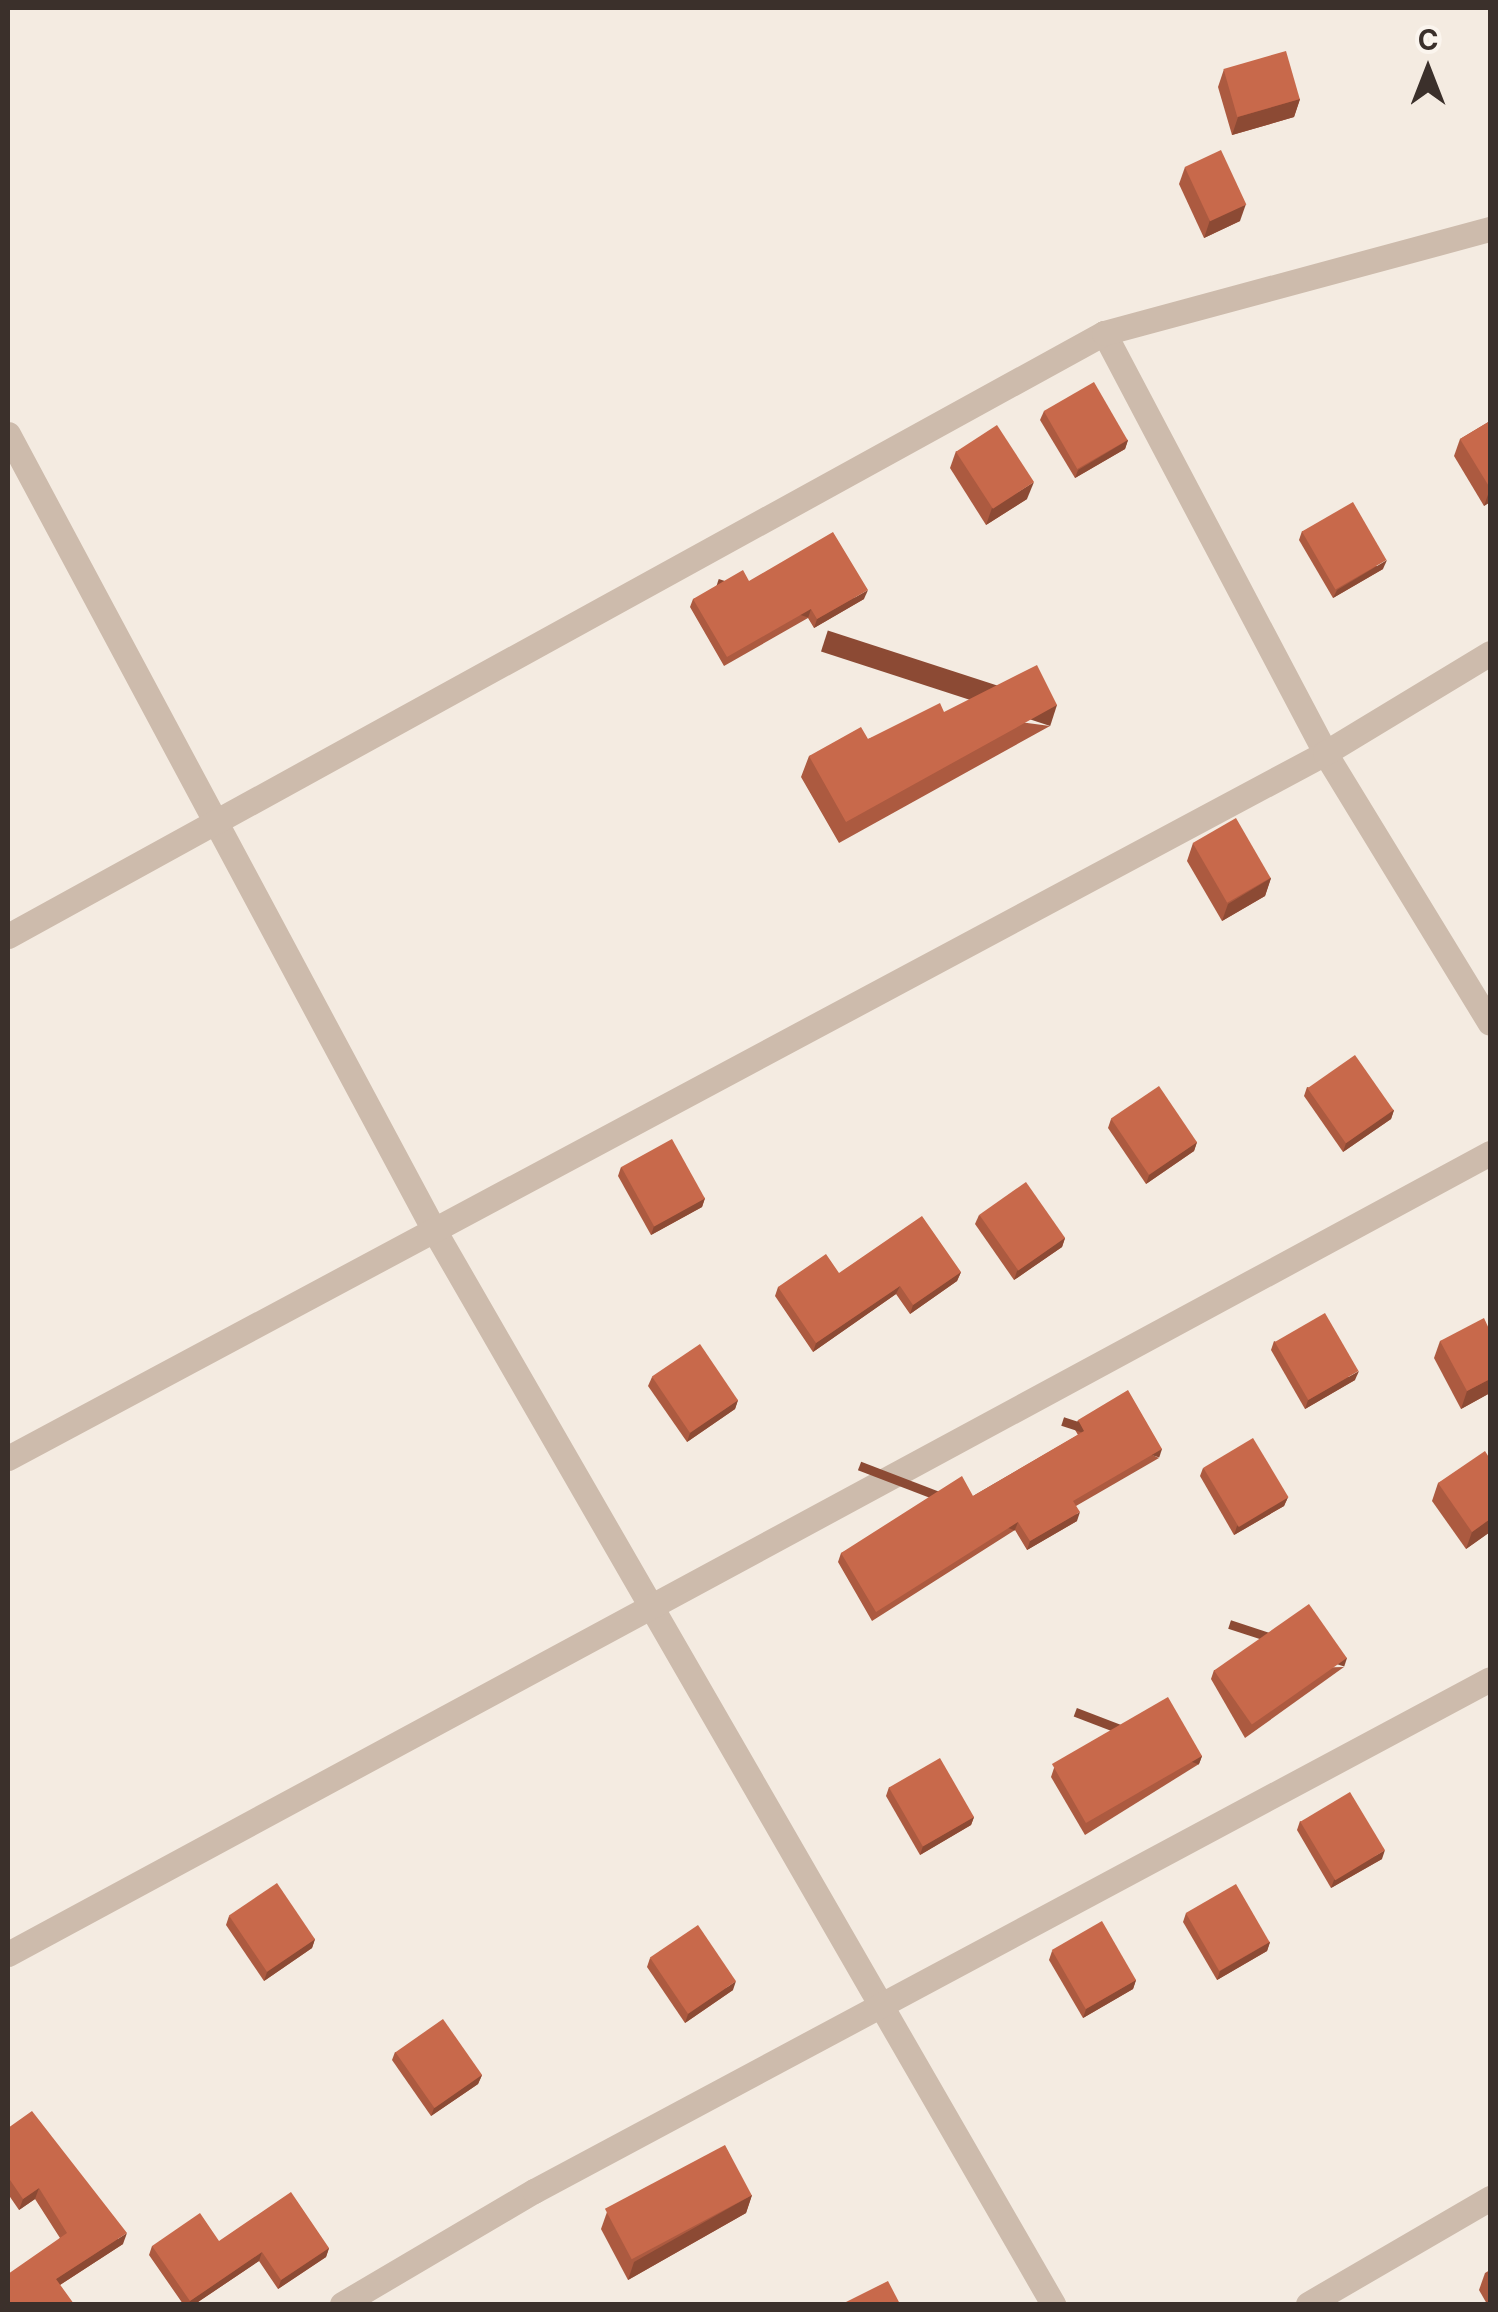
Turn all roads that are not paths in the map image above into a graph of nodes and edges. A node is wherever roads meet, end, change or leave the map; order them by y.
1 (1490, 229) edge
2 (1104, 333) junction
3 (8, 434) edge
4 (1490, 653) edge
5 (1325, 753) junction
6 (215, 822) junction
7 (8, 936) edge
8 (1490, 1023) edge
9 (1490, 1152) edge
10 (434, 1230) junction
11 (8, 1458) edge
12 (651, 1606) junction
13 (1490, 1678) edge
14 (8, 1954) edge
15 (881, 2006) junction
16 (1490, 2198) edge
17 (342, 2304) edge
18 (1054, 2304) edge
19 (1308, 2304) edge

1 - 2 street
2 - 5 street
2 - 6 street
3 - 6 street
4 - 5 street
5 - 8 street
5 - 10 street
6 - 7 street
6 - 10 street
9 - 12 street
10 - 11 street
10 - 12 street
12 - 14 street
12 - 15 street
13 - 15 street
15 - 17 street
15 - 18 street
16 - 19 street

